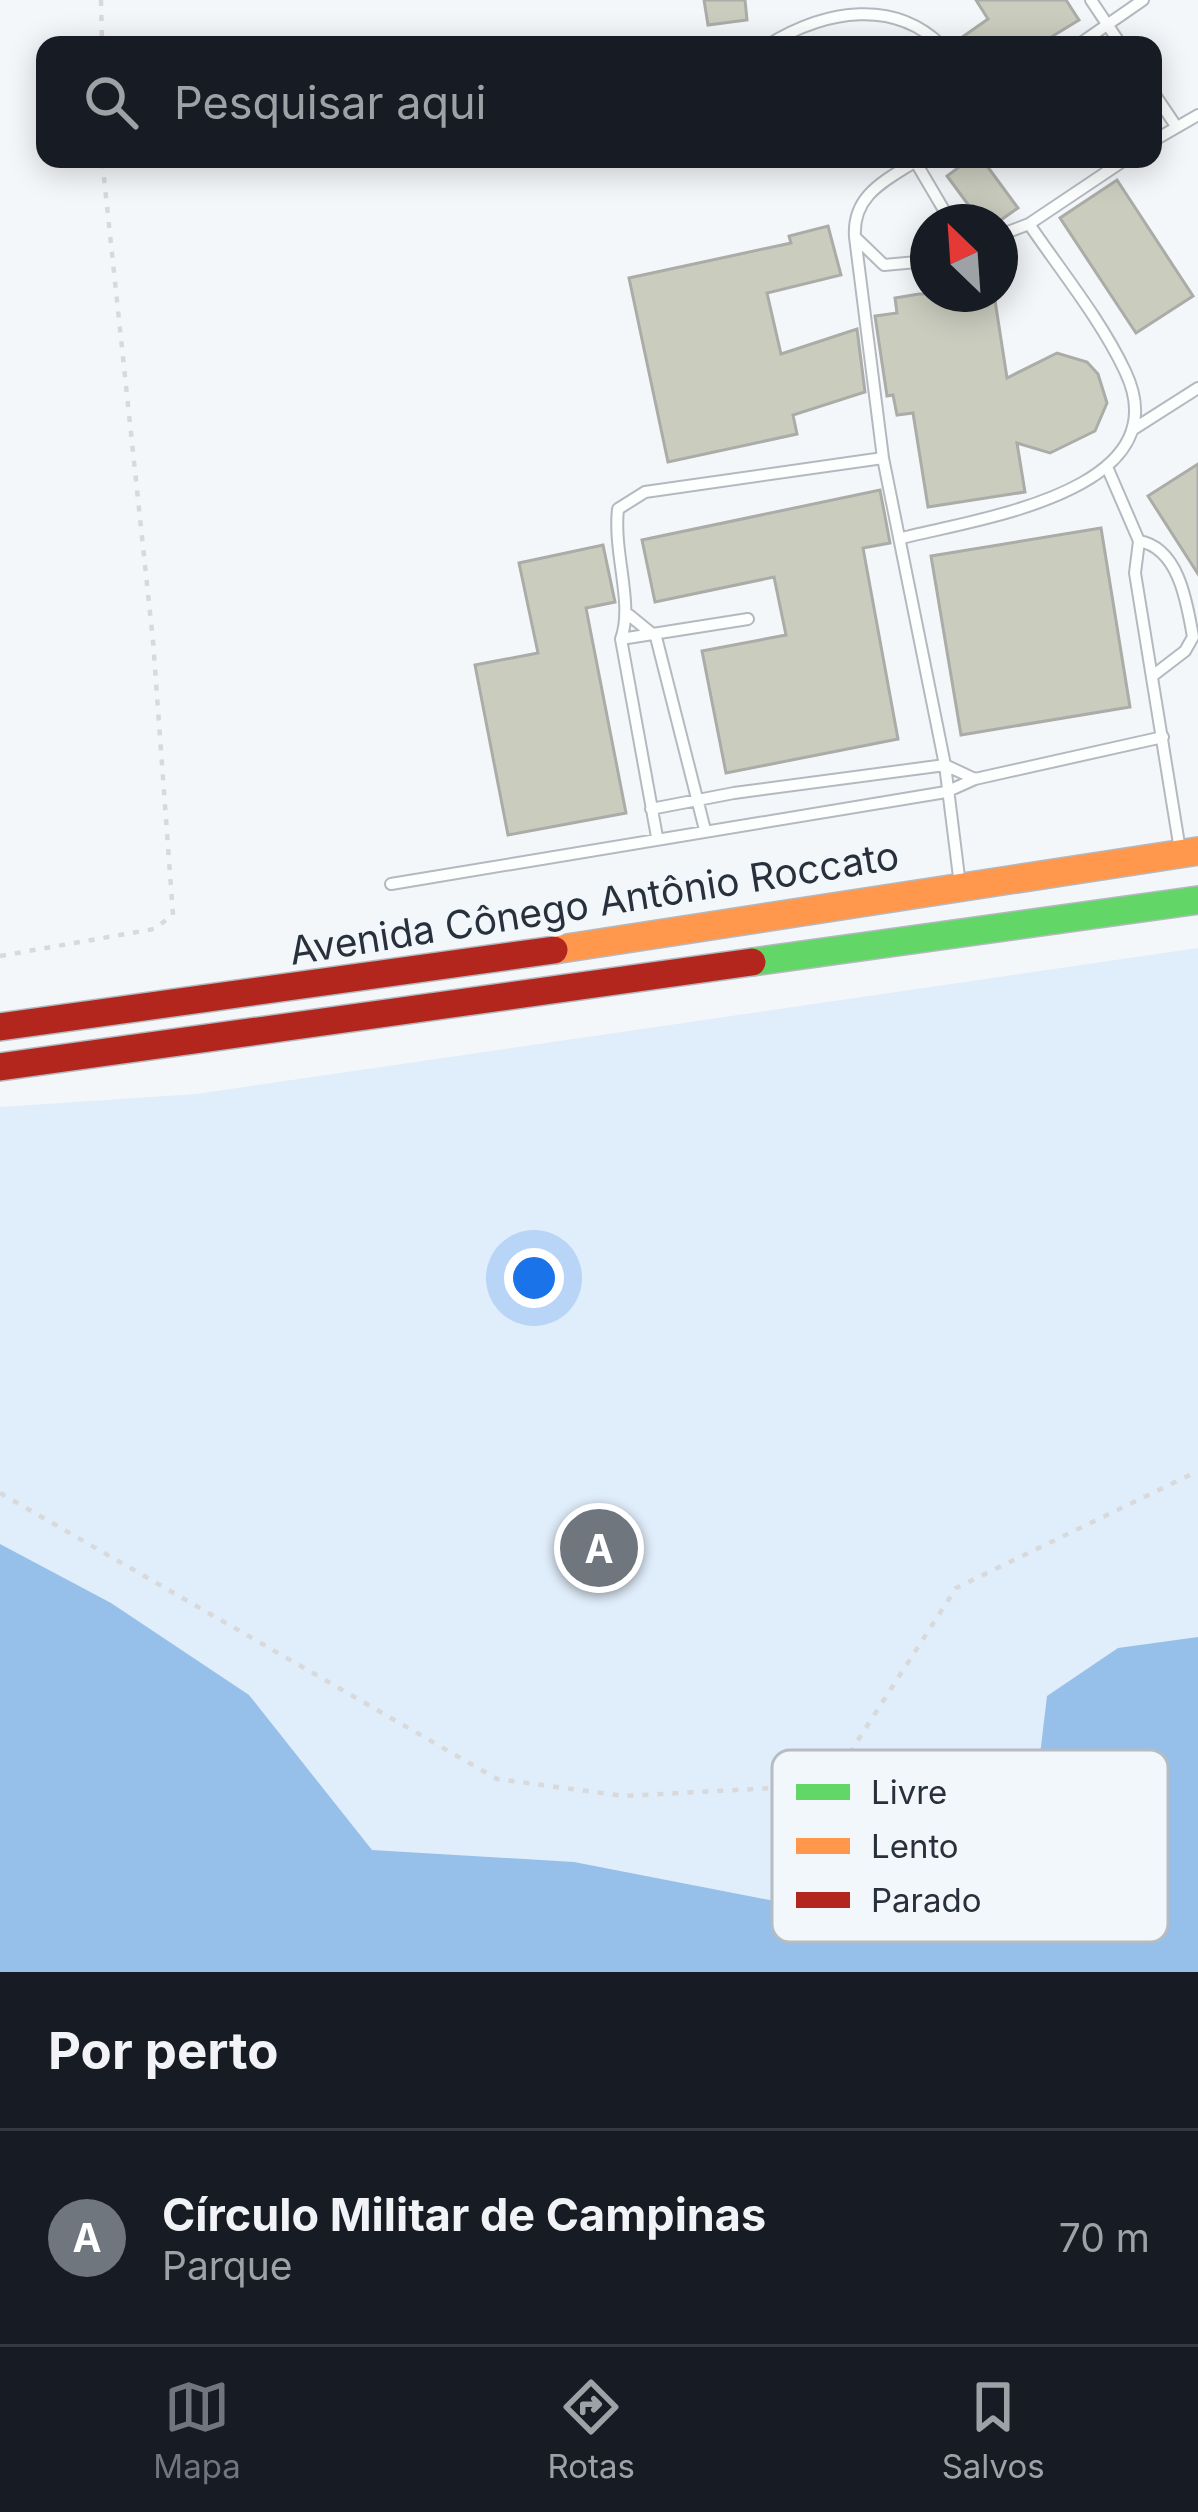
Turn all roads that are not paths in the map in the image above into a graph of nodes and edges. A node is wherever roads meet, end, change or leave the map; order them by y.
1 (1091, 0) edge
2 (1143, 0) edge
3 (1107, 24) junction
4 (784, 36) edge
5 (934, 36) edge
6 (1090, 36) edge
7 (1115, 36) edge
8 (1162, 105) edge
9 (1198, 115) edge
10 (1176, 126) junction
11 (1162, 135) edge
12 (906, 168) edge
13 (921, 168) edge
14 (1113, 168) edge
15 (941, 204) edge
16 (1029, 224) junction
17 (1018, 229) edge
18 (855, 237) junction
19 (910, 263) edge
20 (1198, 388) edge
21 (1132, 430) junction
22 (884, 458) junction
23 (1107, 467) junction
24 (902, 538) junction
25 (1139, 541) junction
26 (629, 615) junction
27 (748, 619) dead end
28 (1195, 636) edge
29 (656, 637) junction
30 (621, 639) junction
31 (1155, 674) junction
32 (1163, 737) junction
33 (945, 765) junction
34 (975, 779) junction
35 (946, 792) junction
36 (694, 800) junction
37 (651, 809) junction
38 (705, 830) junction
39 (657, 837) junction
40 (1189, 852) edge
41 (391, 884) dead end
42 (960, 886) junction
43 (1198, 901) edge
44 (0, 1028) edge
45 (0, 1067) edge

1 - 3 lane
2 - 3 lane
3 - 6 lane
3 - 7 lane
4 - 5 lane
8 - 10 lane
9 - 10 lane
10 - 11 lane
12 - 18 lane
13 - 15 lane
14 - 16 lane
16 - 17 lane
16 - 21 lane
18 - 19 lane
18 - 22 lane
20 - 21 lane
21 - 23 lane
22 - 24 lane
22 - 26 lane
23 - 24 lane
23 - 25 lane
24 - 33 lane
25 - 28 lane
25 - 31 lane
26 - 29 lane
26 - 30 lane
27 - 29 lane
28 - 31 lane
29 - 30 lane
29 - 36 lane
30 - 37 lane
31 - 32 lane
32 - 34 lane
32 - 40 lane
33 - 34 lane
33 - 35 lane
33 - 36 lane
34 - 35 lane
35 - 38 lane
35 - 42 lane
36 - 37 lane
36 - 38 lane
37 - 39 lane
38 - 39 lane
39 - 41 lane
40 - 42 main road, Avenida Cônego Antônio Roccato
42 - 44 main road, Avenida Cônego Antônio Roccato
43 - 45 main road, Avenida Cônego Antônio Roccato

